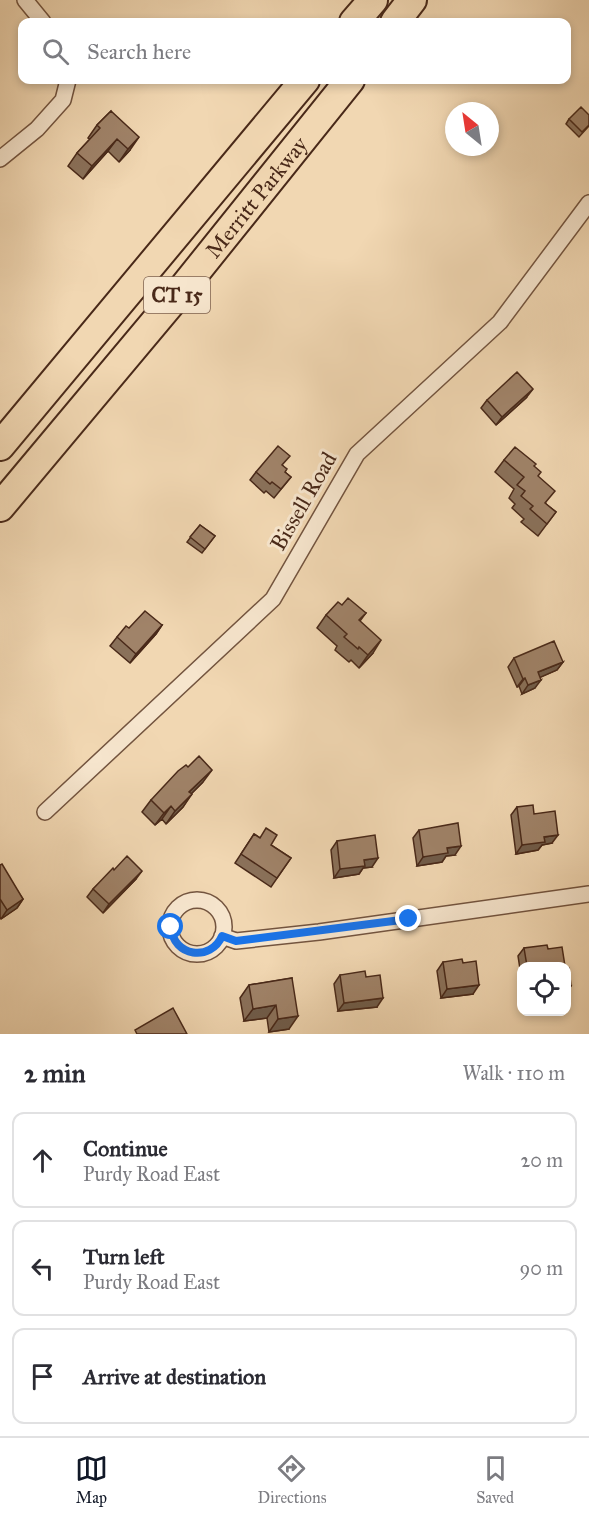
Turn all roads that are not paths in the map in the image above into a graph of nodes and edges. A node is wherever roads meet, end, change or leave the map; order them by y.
1 (25, 0) edge
2 (373, 0) edge
3 (412, 0) edge
4 (40, 18) edge
5 (357, 18) edge
6 (398, 18) edge
7 (67, 84) edge
8 (302, 84) edge
9 (347, 84) edge
10 (0, 159) edge
11 (589, 203) edge
12 (0, 446) edge
13 (0, 507) edge
14 (45, 812) dead end
15 (589, 894) edge
16 (222, 936) dead end

1 - 4 street
2 - 5 highway
3 - 6 highway
7 - 10 street
8 - 12 highway, Merritt Parkway / CT 15
9 - 13 highway, Merritt Parkway / CT 15
11 - 14 street, Bissell Road
15 - 16 street

